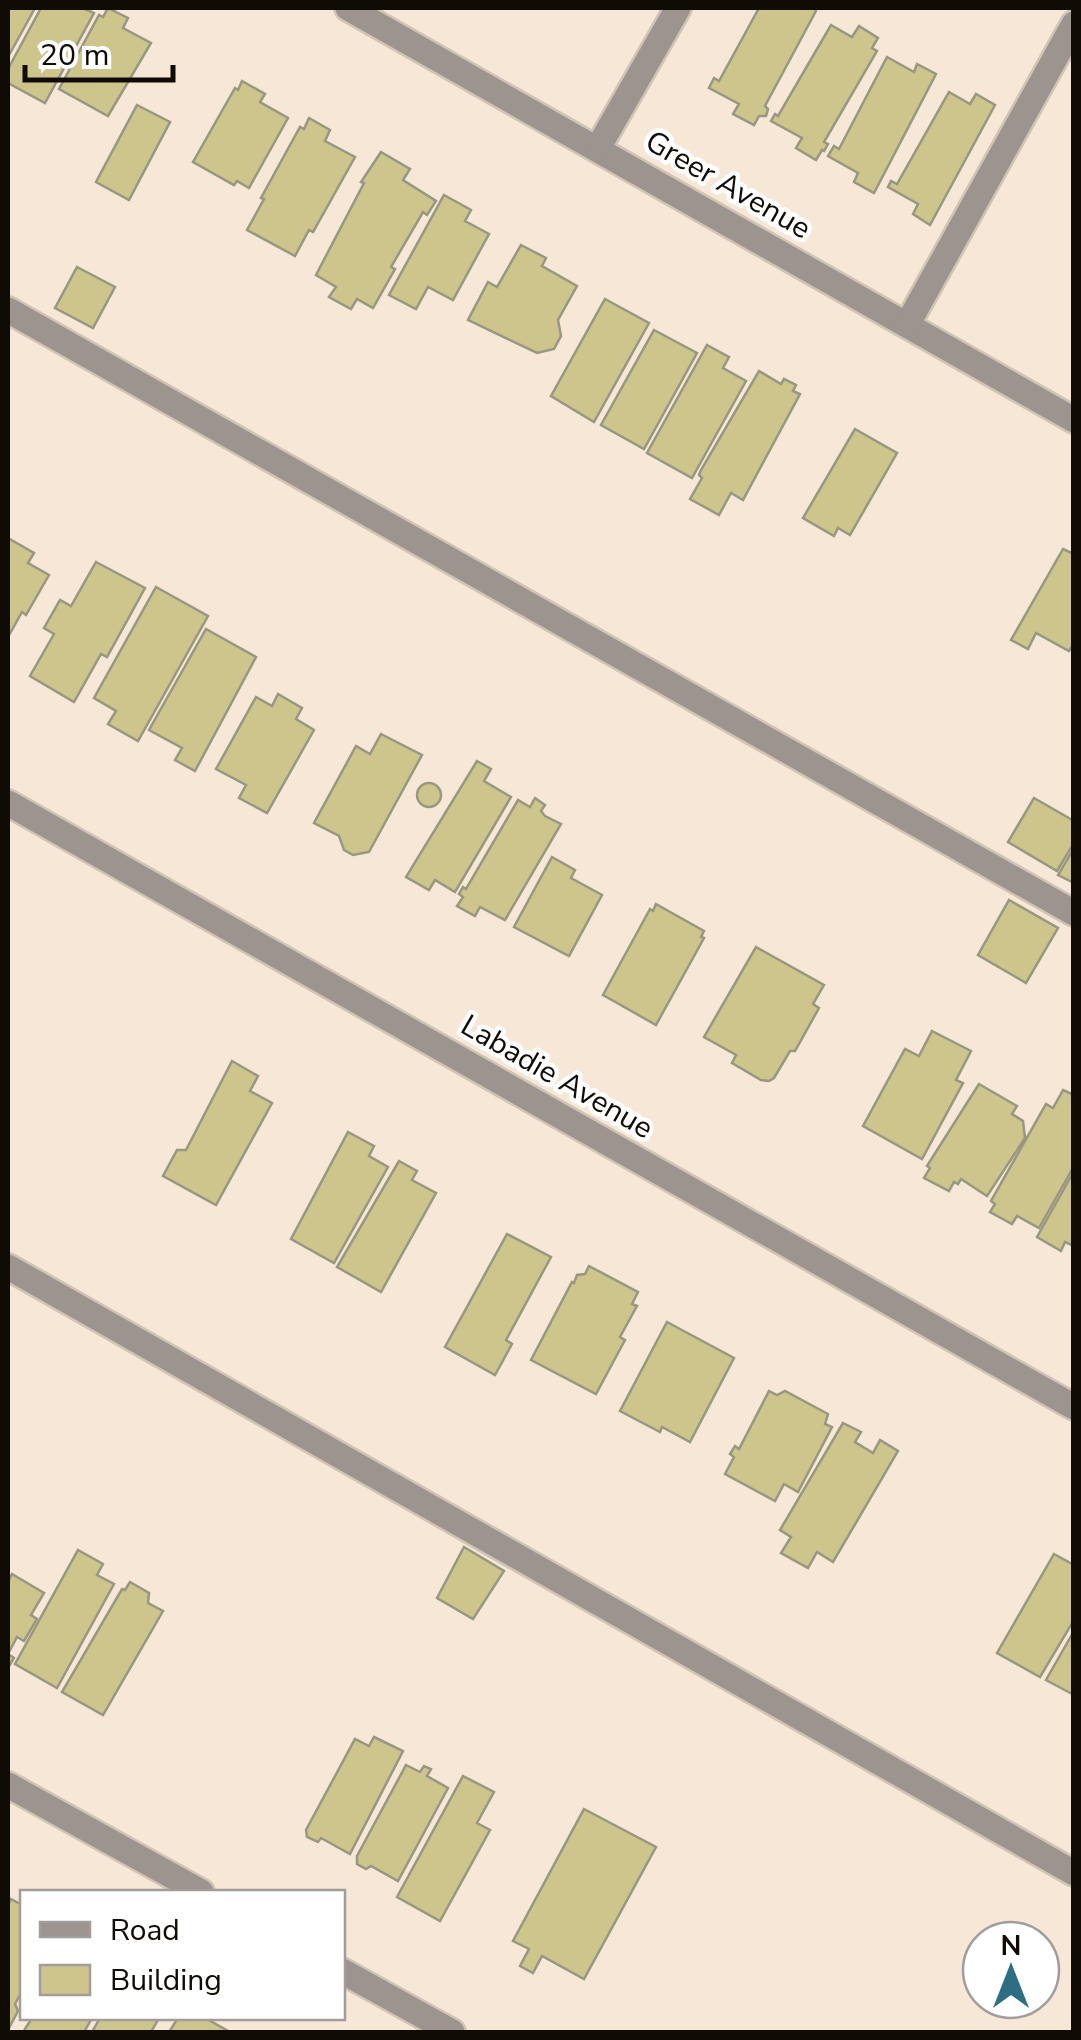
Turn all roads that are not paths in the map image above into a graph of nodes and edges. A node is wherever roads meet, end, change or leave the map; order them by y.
1 (348, 8) edge
2 (678, 8) edge
3 (1074, 24) edge
4 (598, 148) junction
5 (8, 310) edge
6 (906, 325) junction
7 (1074, 420) edge
8 (8, 803) edge
9 (1074, 912) edge
10 (8, 1267) edge
11 (1074, 1407) edge
12 (8, 1785) edge
13 (1074, 1873) edge
14 (197, 1890) edge
15 (345, 1974) edge
16 (452, 2032) edge

1 - 4 street, Greer Avenue
2 - 4 street
3 - 6 street
4 - 6 street, Greer Avenue
5 - 9 street
6 - 7 street, Greer Avenue
8 - 11 street, Labadie Avenue
10 - 13 street
12 - 14 street
15 - 16 street

